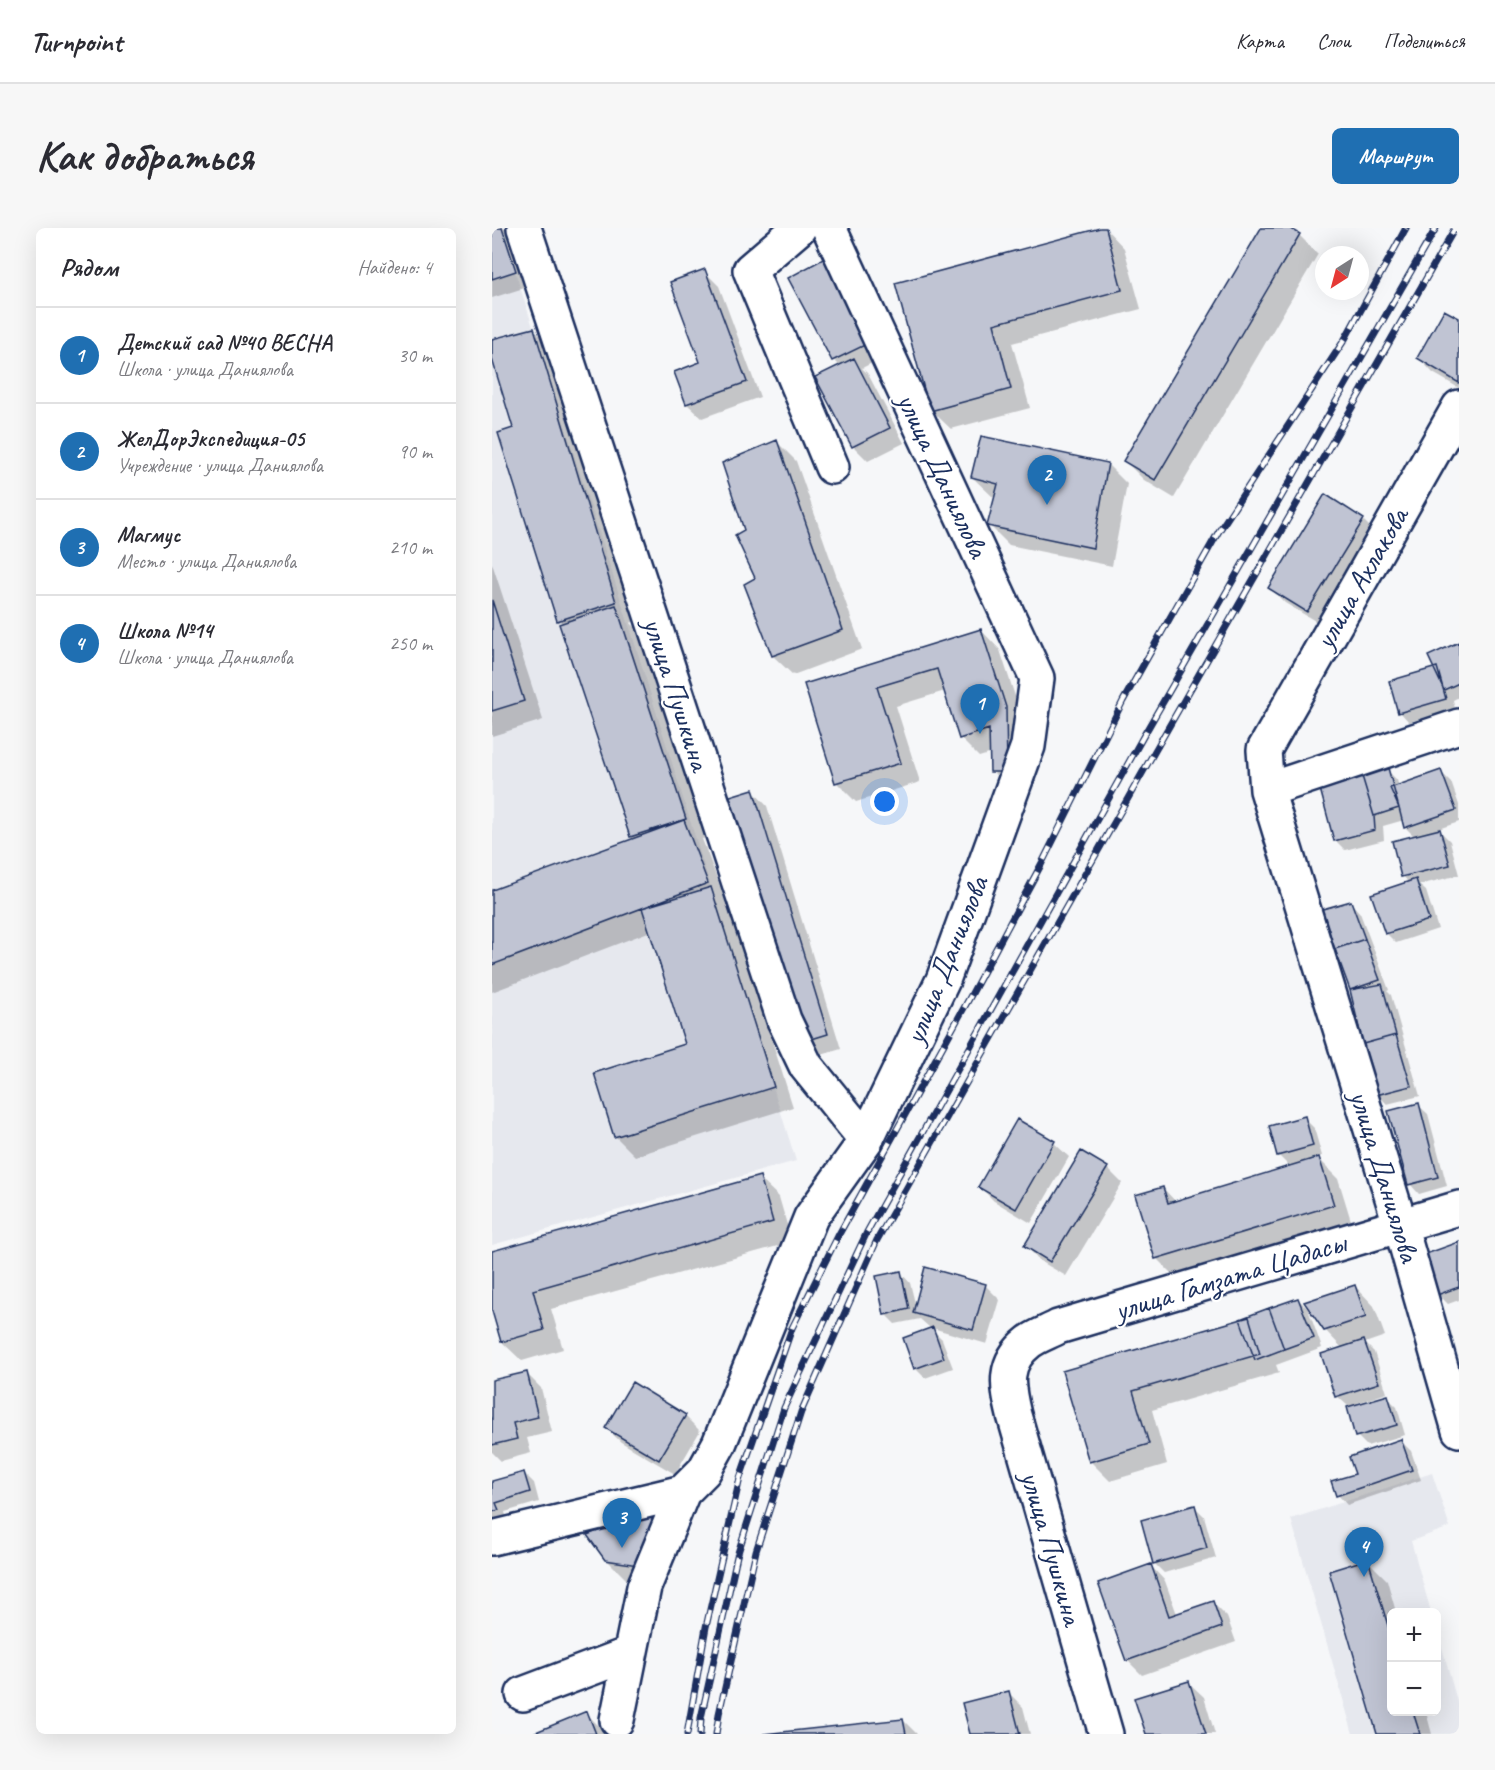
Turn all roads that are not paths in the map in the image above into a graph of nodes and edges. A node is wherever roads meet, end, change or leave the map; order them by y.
1 (524, 228) edge
2 (800, 228) edge
3 (829, 228) edge
4 (1459, 407) edge
5 (832, 467) dead end
6 (1459, 726) edge
7 (1264, 750) joint
8 (1267, 790) junction
9 (866, 1140) junction
10 (1459, 1208) edge
11 (1400, 1224) junction
12 (1011, 1361) joint
13 (1459, 1430) edge
14 (683, 1492) junction
15 (492, 1538) edge
16 (629, 1654) junction
17 (523, 1694) dead end
18 (617, 1720) dead end
19 (1106, 1734) edge

1 - 9 street, улица Пушкина
2 - 5 street
3 - 9 street, улица Даниялова
4 - 7 street, улица Ахлакова
6 - 8 street
7 - 8 street, улица Даниялова
8 - 11 street, улица Даниялова
9 - 14 street, улица Даниялова
10 - 11 street, улица Гамзата Цадасы
11 - 12 street, улица Гамзата Цадасы
11 - 13 street, улица Даниялова
12 - 19 street, улица Пушкина
14 - 15 street
14 - 16 street
16 - 17 street
16 - 18 street

